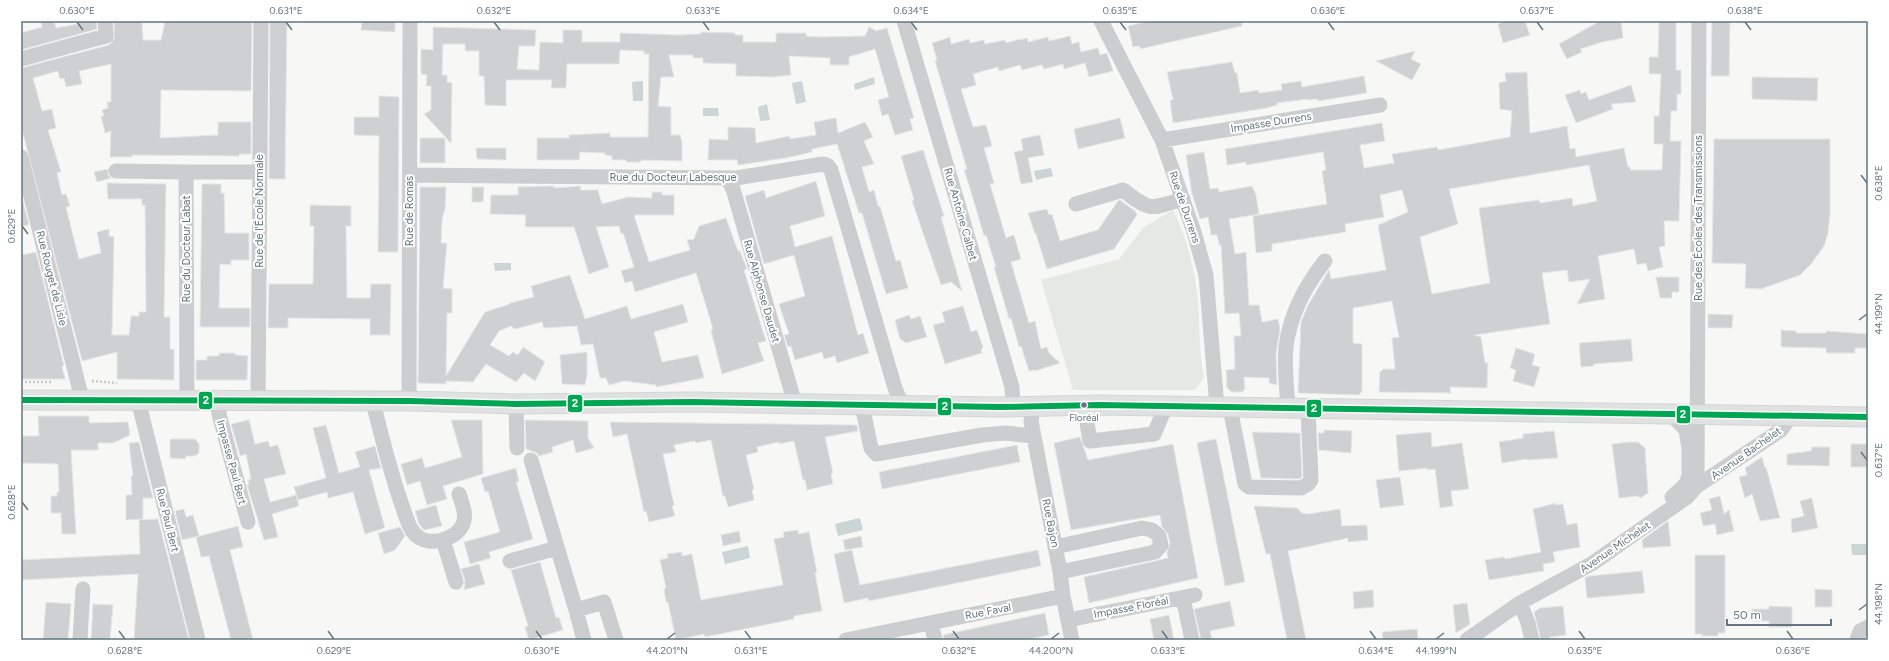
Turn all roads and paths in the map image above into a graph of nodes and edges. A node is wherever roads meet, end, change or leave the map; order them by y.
1 (106, 21) edge
2 (261, 21) edge
3 (410, 21) edge
4 (904, 21) edge
5 (1101, 21) edge
6 (1699, 21) edge
7 (21, 59) edge
8 (1380, 105) dead end
9 (1162, 140) junction
10 (21, 157) edge
11 (116, 171) dead end
12 (186, 172) junction
13 (260, 172) junction
14 (410, 175) junction
15 (727, 178) junction
16 (1183, 199) junction
17 (1076, 204) dead end
18 (1326, 261) dead end
19 (82, 399) junction
20 (21, 400) edge
21 (138, 400) junction
22 (186, 400) junction
23 (218, 401) junction
24 (258, 401) junction
25 (409, 401) junction
26 (373, 402) junction
27 (516, 404) junction
28 (795, 404) junction
29 (862, 405) junction
30 (902, 405) junction
31 (1084, 405) junction
32 (1034, 406) junction
33 (1166, 406) junction
34 (1013, 407) junction
35 (1223, 408) junction
36 (1288, 409) junction
37 (1308, 409) junction
38 (1670, 413) junction
39 (1697, 414) junction
40 (1791, 416) junction
41 (1868, 417) edge
42 (1033, 436) junction
43 (517, 448) dead end
44 (531, 460) dead end
45 (1698, 486) junction
46 (459, 494) dead end
47 (248, 522) dead end
48 (443, 540) junction
49 (1055, 547) junction
50 (557, 548) junction
51 (510, 561) dead end
52 (1060, 572) junction
53 (1566, 578) junction
54 (456, 582) dead end
55 (83, 589) dead end
56 (1063, 596) junction
57 (1520, 603) junction
58 (576, 610) junction
59 (1068, 620) junction
60 (931, 623) junction
61 (1868, 627) edge
62 (80, 640) edge
63 (198, 640) edge
64 (584, 640) edge
65 (616, 640) edge
66 (846, 640) edge
67 (935, 640) edge
68 (1072, 640) edge
69 (1192, 640) edge
70 (1467, 640) edge
71 (1532, 640) edge
72 (1857, 640) edge

1 - 7 street
2 - 13 street, Rue de l'École Normale
3 - 14 street, Rue de Romas
4 - 34 street, Rue Antoine Calbet
5 - 9 street, Rue de Durrens
6 - 39 street, Rue des Écoles des Transmissions
8 - 9 street, Impasse Durrens
9 - 16 street, Rue de Durrens
10 - 19 street, Rue Rouget de Lisle
11 - 12 street
12 - 13 street
12 - 22 street, Rue du Docteur Labat
13 - 24 street, Rue de l'École Normale
14 - 15 street, Rue du Docteur Labesque
14 - 25 street, Rue de Romas
15 - 28 street, Rue Alphonse Daudet
15 - 30 street, Rue du Docteur Labesque
16 - 17 street
16 - 35 street, Rue de Durrens
18 - 36 street
19 - 20 main road
19 - 21 main road
21 - 22 main road
21 - 63 street, Rue Paul Bert
22 - 23 main road
23 - 24 main road
23 - 47 street, Impasse Paul Bert
24 - 26 main road
25 - 26 main road
25 - 27 main road
26 - 48 street
27 - 28 main road
27 - 43 street
28 - 29 main road
29 - 30 main road
29 - 42 street
30 - 34 main road
31 - 32 main road
31 - 33 main road
31 - 33 street
32 - 34 main road
32 - 42 street, Rue Bajon
33 - 35 main road
35 - 36 main road
35 - 37 street, Rue de Durrens
36 - 37 main road
37 - 38 main road
38 - 39 main road
38 - 53 street
39 - 40 main road
39 - 45 street
40 - 41 main road
40 - 45 street, Avenue Bachelet
42 - 49 street, Rue Bajon
44 - 50 street
45 - 53 street, Avenue Michelet
46 - 48 street
48 - 54 street
49 - 52 street, Rue Bajon
49 - 52 street
50 - 51 street
50 - 58 street
52 - 56 street, Rue Bajon
53 - 57 street, Avenue Michelet
55 - 62 street
56 - 59 street, Rue Bajon
56 - 60 street, Rue Faval
57 - 70 street, Avenue Michelet
57 - 71 street
58 - 64 street
58 - 65 street
59 - 68 street, Rue Bajon
59 - 69 street, Impasse Floréal
60 - 66 street, Rue Faval
60 - 67 street
61 - 72 street

